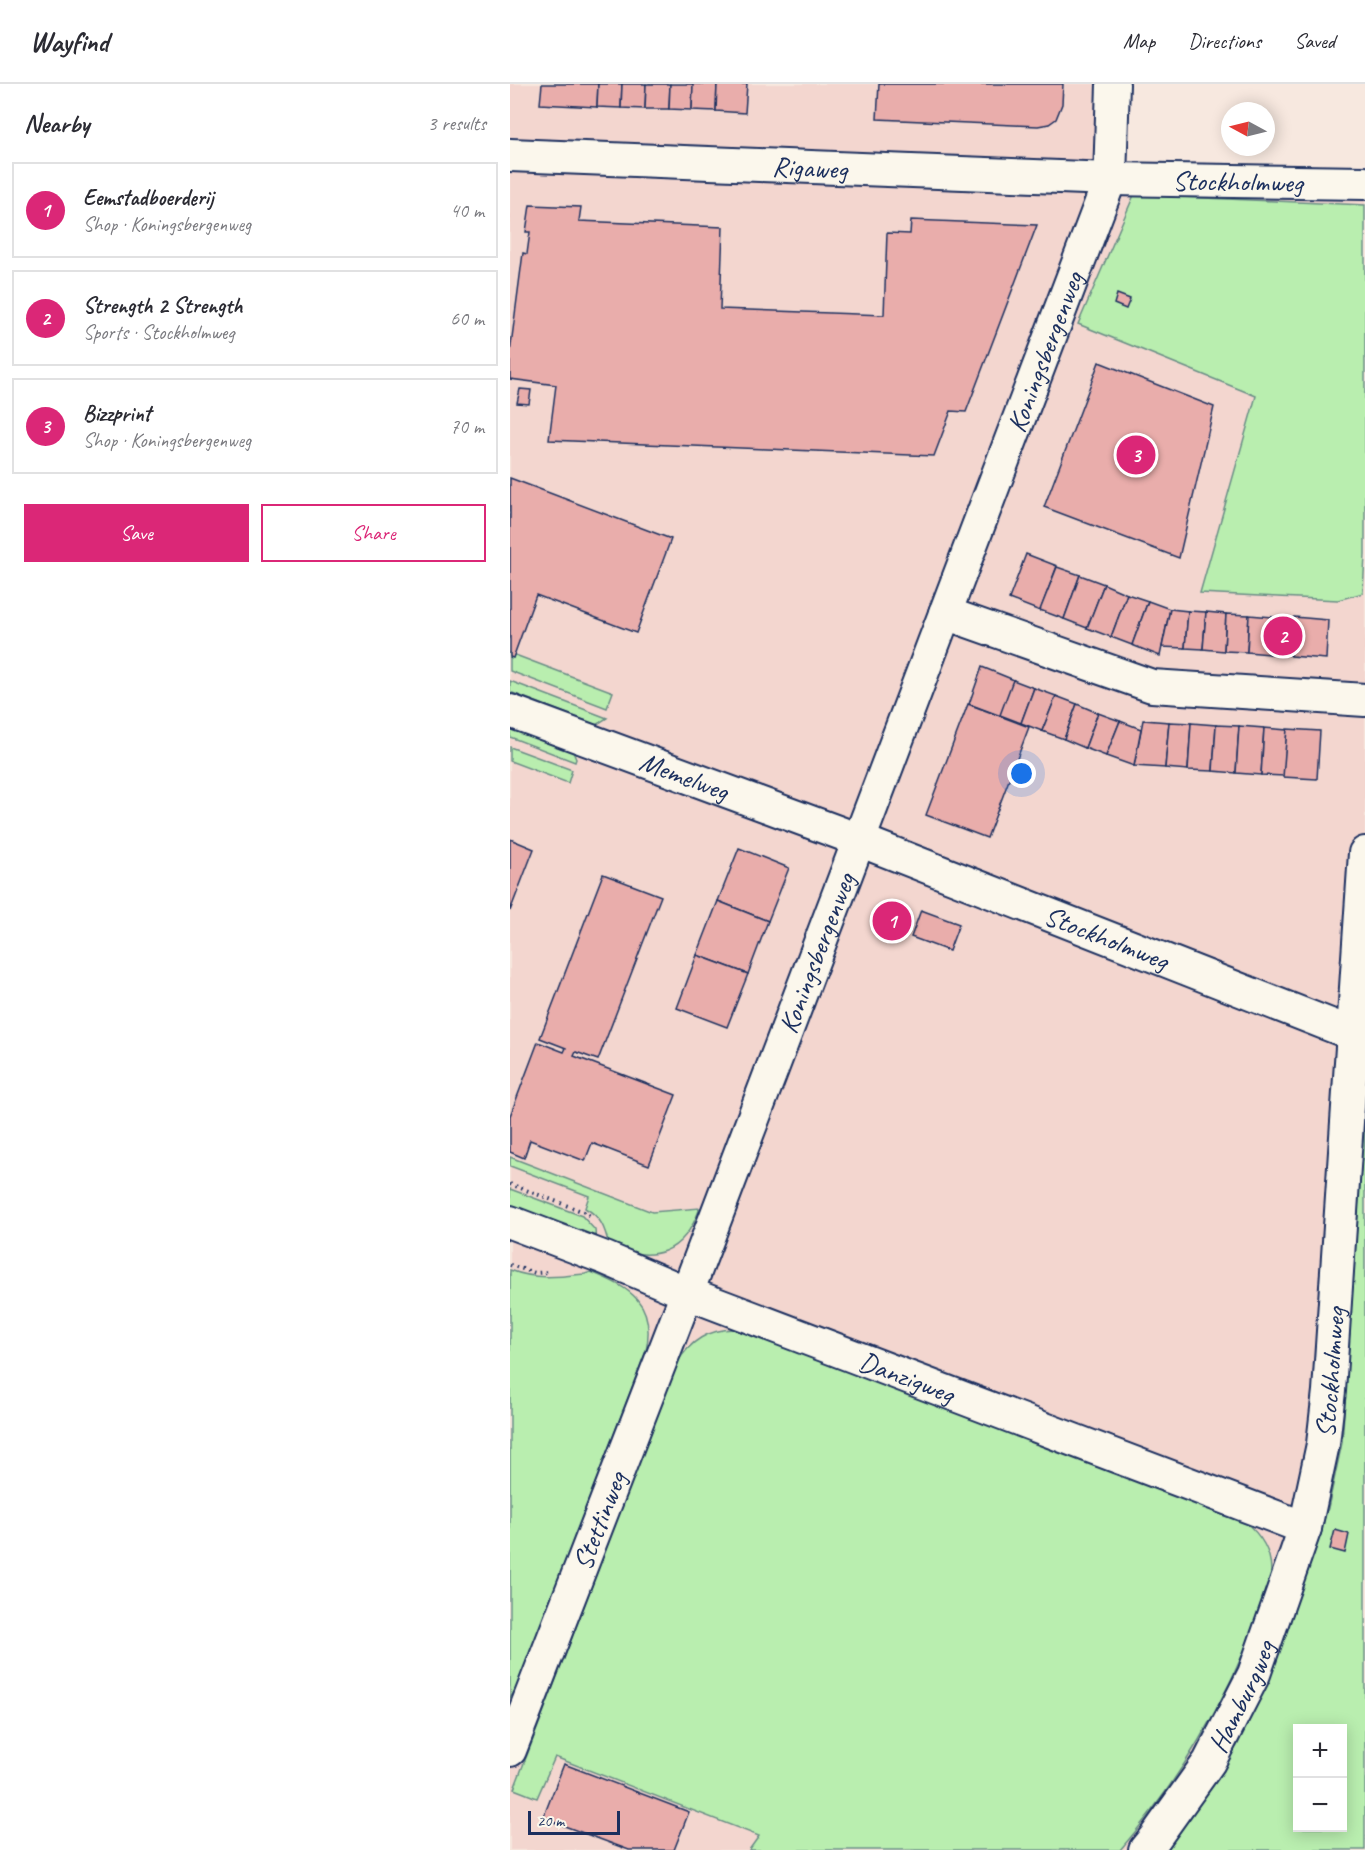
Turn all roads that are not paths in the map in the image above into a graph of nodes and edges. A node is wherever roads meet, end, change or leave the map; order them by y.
1 (1113, 84) edge
2 (510, 155) edge
3 (1110, 179) junction
4 (1365, 183) edge
5 (945, 613) junction
6 (1365, 700) edge
7 (510, 711) edge
8 (859, 840) junction
9 (1365, 853) edge
10 (1353, 1034) junction
11 (510, 1222) edge
12 (687, 1293) junction
13 (1305, 1528) junction
14 (511, 1742) edge
15 (1144, 1850) edge

1 - 3 street, Koningsbergenweg
2 - 3 street, Rigaweg
3 - 4 street, Stockholmweg
3 - 5 street, Koningsbergenweg
5 - 6 street
5 - 8 street, Koningsbergenweg
7 - 8 street, Memelweg
8 - 10 street, Stockholmweg
8 - 12 street, Koningsbergenweg
9 - 10 street, Stockholmweg
10 - 13 street, Stockholmweg
11 - 12 street, Danzigweg
12 - 13 street, Danzigweg
12 - 14 street, Stettinweg
13 - 15 street, Hamburgweg

